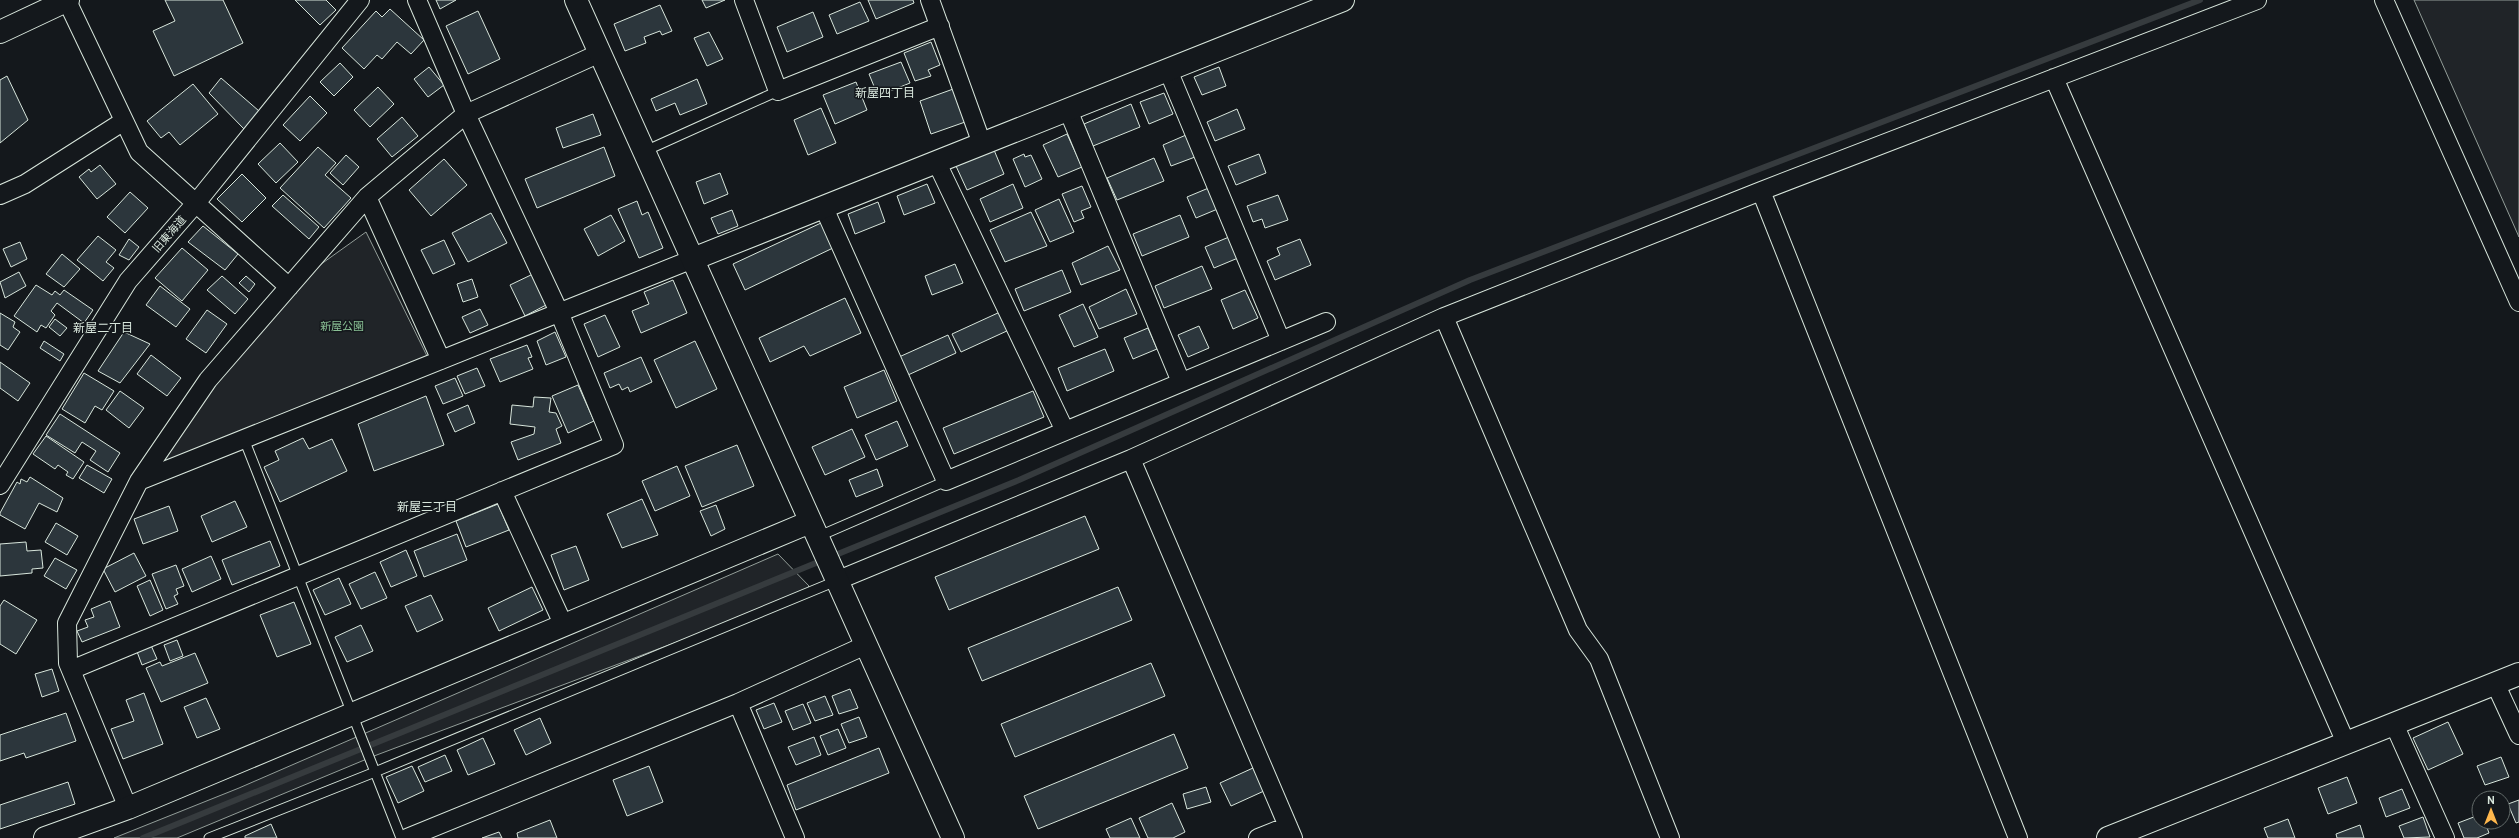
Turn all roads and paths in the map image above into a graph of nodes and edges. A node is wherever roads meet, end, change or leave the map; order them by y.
1 (68, 0) edge
2 (360, 0) edge
3 (417, 0) edge
4 (576, 0) edge
5 (744, 0) edge
6 (930, 0) edge
7 (1343, 0) edge
8 (2257, 0) edge
9 (2384, 0) edge
10 (940, 26) junction
11 (0, 32) edge
12 (600, 53) junction
13 (1168, 70) junction
14 (2054, 78) junction
15 (778, 91) junction
16 (1068, 110) junction
17 (466, 114) junction
18 (124, 120) junction
19 (982, 144) junction
20 (644, 151) junction
21 (937, 162) junction
22 (1762, 190) junction
23 (0, 195) edge
24 (367, 196) junction
25 (196, 203) junction
26 (824, 208) junction
27 (693, 259) junction
28 (289, 287) junction
29 (2519, 302) edge
30 (559, 312) junction
31 (1444, 317) junction
32 (1326, 322) dead end
33 (1281, 341) junction
34 (441, 360) junction
35 (1181, 382) junction
36 (1065, 431) junction
37 (244, 439) junction
38 (1131, 459) junction
39 (139, 481) junction
40 (946, 481) junction
41 (0, 485) edge
42 (502, 491) junction
43 (816, 535) junction
44 (297, 576) junction
45 (834, 577) junction
46 (564, 626) junction
47 (866, 645) junction
48 (71, 670) junction
49 (2519, 674) edge
50 (2495, 683) junction
51 (738, 703) junction
52 (358, 724) junction
53 (2394, 724) junction
54 (2519, 735) edge
55 (2346, 743) junction
56 (375, 772) junction
57 (128, 808) junction
58 (1290, 832) edge
59 (45, 838) edge
60 (209, 838) edge
61 (401, 838) edge
62 (407, 838) edge
63 (795, 838) edge
64 (953, 838) edge
65 (1258, 838) edge
66 (1670, 838) edge
67 (2018, 838) edge
68 (2108, 838) edge
69 (2445, 838) edge

1 - 11 street
1 - 18 street
2 - 25 street, 旧東海道
3 - 17 street
4 - 12 street
5 - 15 street
6 - 10 street
7 - 13 street
8 - 14 street
9 - 29 street
10 - 15 street
10 - 19 street
12 - 17 street
12 - 20 street
13 - 16 street
13 - 33 street
14 - 22 street
14 - 55 street
15 - 20 lane
16 - 19 street
16 - 35 street
17 - 24 street
17 - 30 street
18 - 23 street
18 - 25 street
19 - 21 street
20 - 27 street
21 - 26 street
21 - 36 street
22 - 31 street
22 - 67 street
24 - 28 street
24 - 34 street
25 - 28 street
25 - 41 street, 旧東海道
26 - 27 street
26 - 40 street
27 - 30 street
27 - 43 street
28 - 39 street
30 - 34 street
30 - 42 street
31 - 38 street
31 - 66 street
32 - 33 street
33 - 35 street
34 - 37 street
35 - 36 street
36 - 40 street
37 - 39 street
37 - 44 lane
38 - 45 street
38 - 58 street
39 - 48 street
40 - 43 lane
42 - 44 street
42 - 46 street
43 - 45 street
43 - 46 street
44 - 48 street
44 - 52 lane
45 - 47 street
45 - 56 lane
46 - 52 street
47 - 51 street
47 - 64 street
48 - 57 street
49 - 50 street
50 - 53 street
50 - 54 street
51 - 62 street
51 - 63 street
52 - 56 lane
52 - 57 street
53 - 55 street
53 - 69 street
55 - 68 street
56 - 60 lane
56 - 61 lane
57 - 59 street
58 - 65 street

